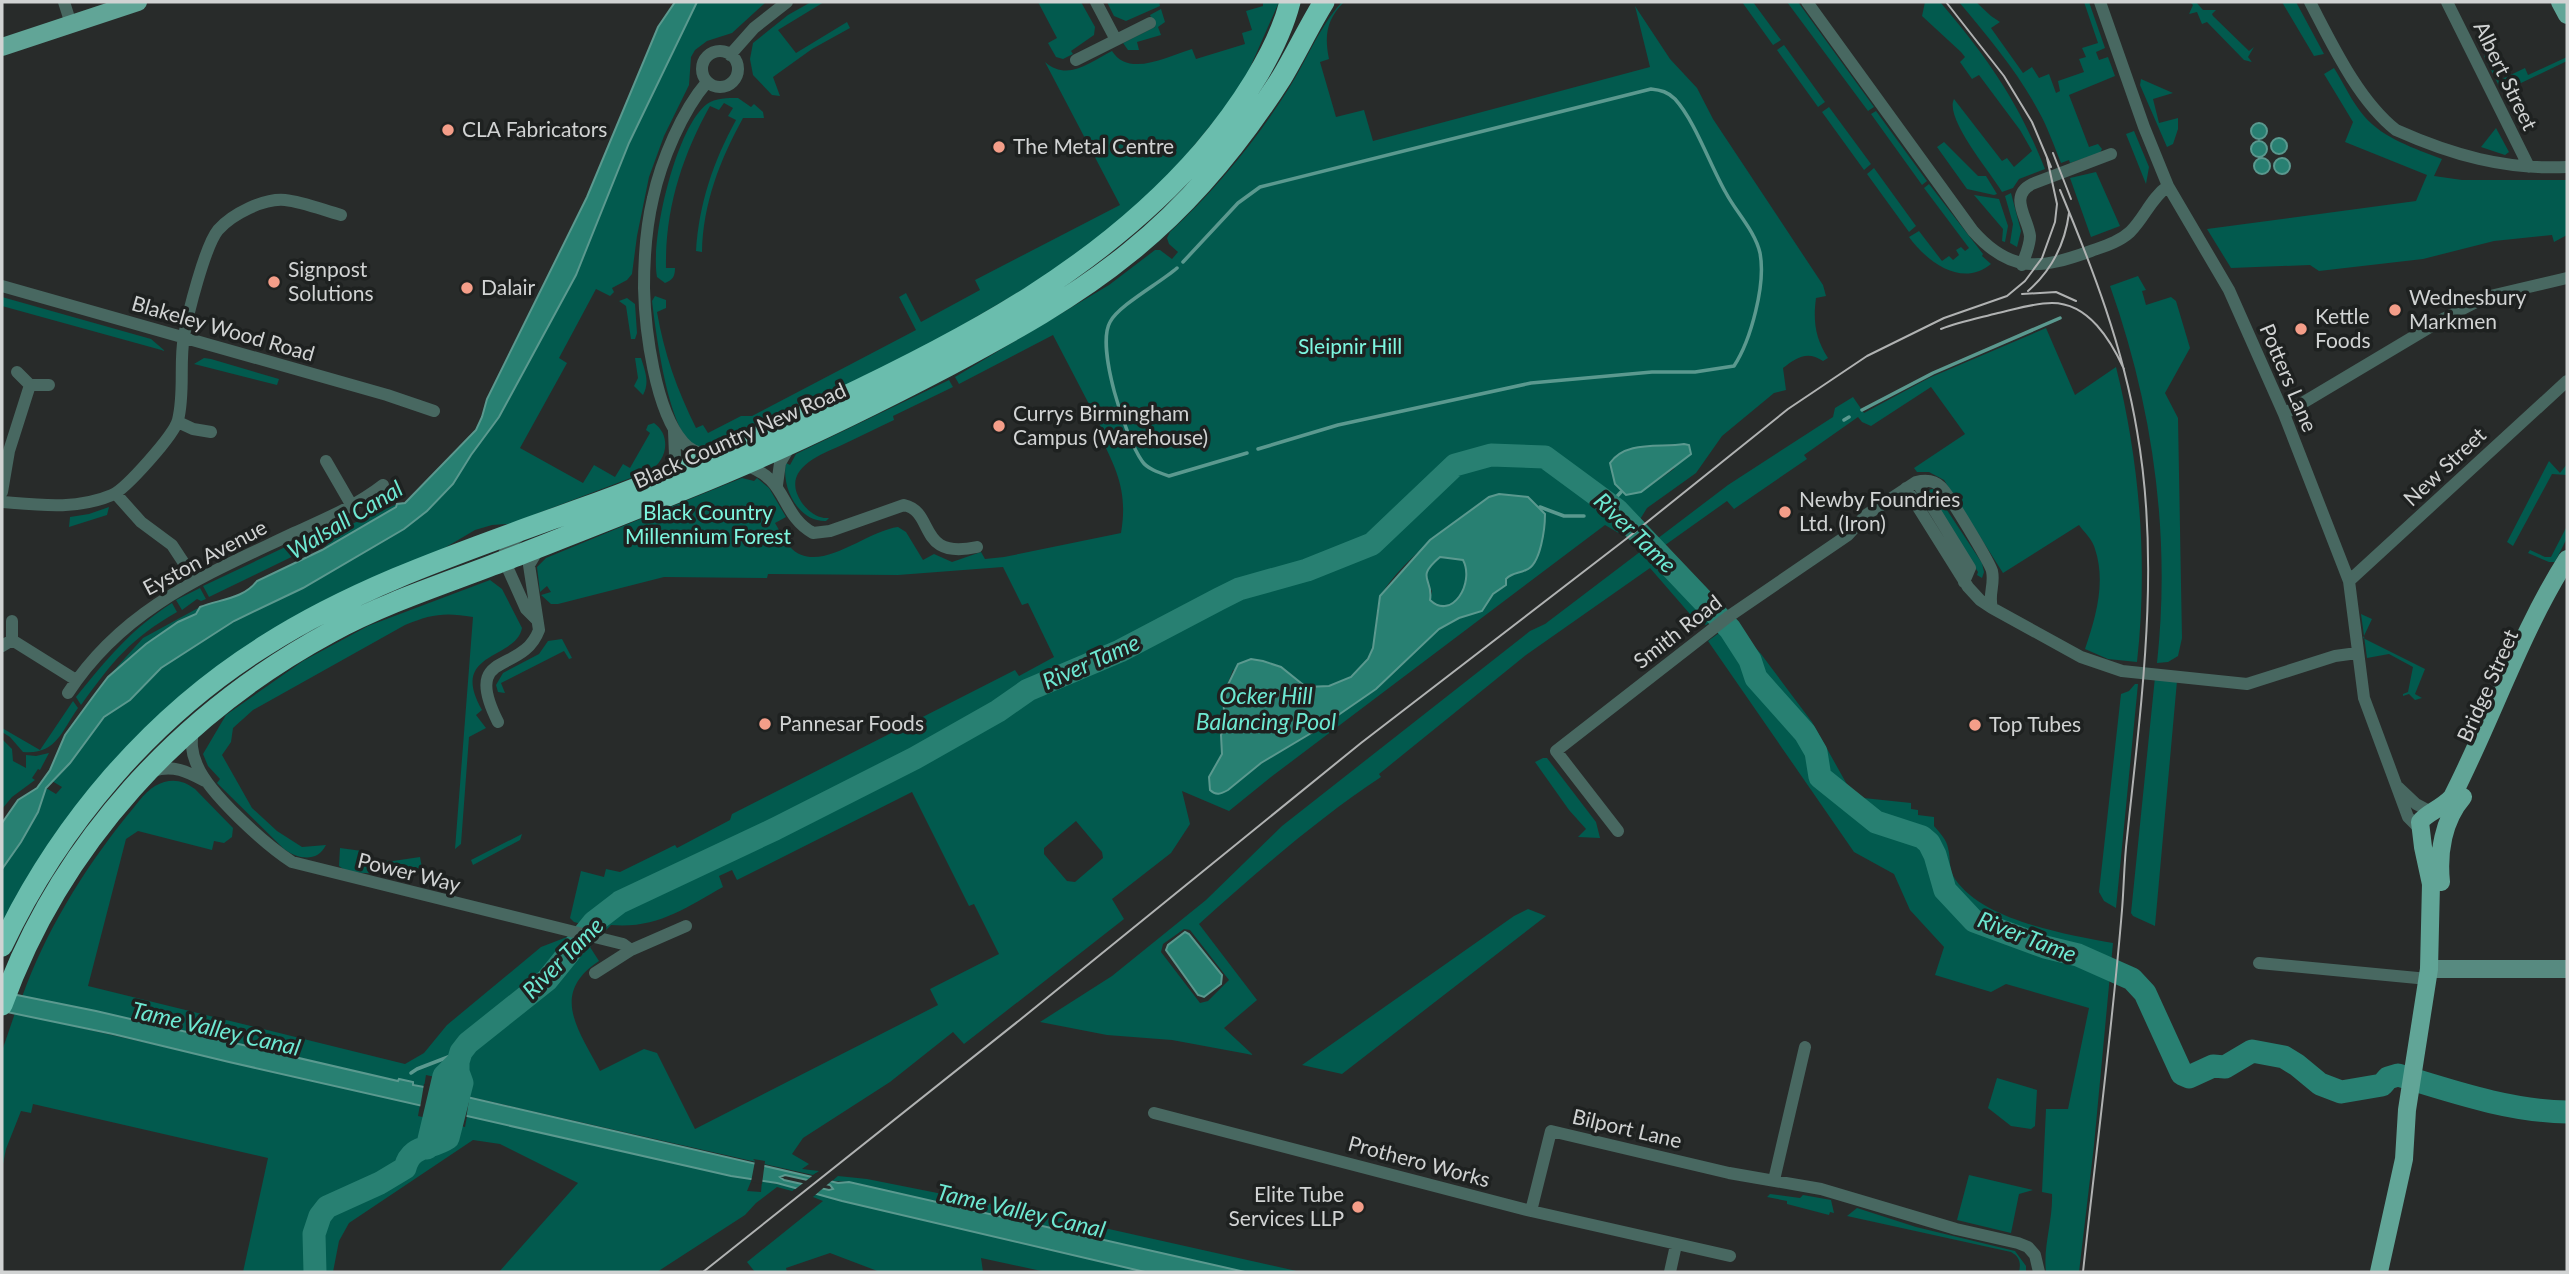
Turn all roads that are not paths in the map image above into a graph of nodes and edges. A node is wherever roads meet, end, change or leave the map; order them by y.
1 (64, 2) edge
2 (138, 2) edge
3 (787, 2) edge
4 (1096, 2) edge
5 (1290, 2) edge
6 (1324, 2) edge
7 (1807, 2) edge
8 (2099, 2) edge
9 (2310, 2) edge
10 (2447, 2) edge
11 (2562, 2) edge
12 (2567, 10) edge
13 (2567, 15) edge
14 (1150, 23) dead end
15 (71, 24) junction
16 (1116, 40) junction
17 (2, 47) edge
18 (730, 55) junction
19 (1076, 60) dead end
20 (707, 82) junction
21 (2111, 155) dead end
22 (2529, 167) junction
23 (2567, 167) edge
24 (2168, 186) junction
25 (341, 215) dead end
26 (2022, 265) junction
27 (2567, 278) edge
28 (2, 286) edge
29 (183, 337) junction
30 (17, 372) dead end
31 (2567, 381) edge
32 (30, 385) junction
33 (49, 385) dead end
34 (434, 411) dead end
35 (2284, 414) junction
36 (178, 422) junction
37 (673, 428) junction
38 (211, 432) dead end
39 (796, 441) junction
40 (713, 456) junction
41 (326, 461) dead end
42 (744, 465) junction
43 (668, 475) junction
44 (383, 485) dead end
45 (777, 485) junction
46 (1912, 485) junction
47 (2, 492) edge
48 (116, 494) junction
49 (2, 502) edge
50 (352, 506) junction
51 (540, 523) junction
52 (543, 545) junction
53 (978, 547) dead end
54 (2567, 559) edge
55 (504, 560) junction
56 (483, 568) junction
57 (195, 580) junction
58 (2349, 581) junction
59 (514, 585) junction
60 (1992, 608) junction
61 (536, 619) junction
62 (12, 621) dead end
63 (7, 643) edge
64 (2357, 653) junction
65 (76, 680) junction
66 (68, 693) dead end
67 (498, 722) dead end
68 (193, 728) junction
69 (145, 774) junction
70 (205, 781) junction
71 (2396, 785) junction
72 (2433, 813) junction
73 (1618, 831) dead end
74 (2420, 831) junction
75 (2446, 832) junction
76 (686, 926) dead end
77 (2, 946) edge
78 (631, 950) junction
79 (2259, 963) dead end
80 (2567, 970) edge
81 (2433, 971) junction
82 (596, 973) dead end
83 (2, 1005) edge
84 (1805, 1047) dead end
85 (1154, 1112) dead end
86 (1774, 1180) junction
87 (1531, 1211) junction
88 (1675, 1245) junction
89 (1730, 1256) dead end
90 (2038, 1269) edge
91 (1670, 1272) edge
92 (2379, 1272) edge

1 - 15 street
2 - 15 main road
3 - 18 street
4 - 16 street
5 - 40 highway, Black Country New Road
6 - 39 highway, Black Country New Road
7 - 26 street
8 - 24 street, Potters Lane
9 - 22 street
10 - 22 street, Albert Street
11 - 12 street
11 - 13 main road
14 - 16 street
15 - 17 main road
16 - 19 street
18 - 20 street
18 - 20 street
20 - 37 street
21 - 26 street
22 - 23 street
24 - 26 street
24 - 35 street, Potters Lane
25 - 29 street
27 - 35 street
28 - 29 street, Blakeley Wood Road
29 - 34 street, Blakeley Wood Road
29 - 36 street
30 - 32 street
31 - 58 street, New Street
32 - 33 street
32 - 47 street
35 - 58 street, Potters Lane
36 - 38 street
36 - 48 street
37 - 40 street
37 - 43 street
39 - 42 highway, Black Country New Road
39 - 45 street
40 - 43 highway, Black Country New Road
41 - 50 street
42 - 45 street
42 - 52 highway, Black Country New Road
43 - 51 highway, Black Country New Road
44 - 50 street, Eyston Avenue
45 - 53 street
46 - 60 street
46 - 60 street
46 - 73 street, Smith Road
48 - 49 street
48 - 57 street
50 - 57 street, Eyston Avenue
51 - 55 street
51 - 77 highway, Black Country New Road
52 - 55 highway, Black Country New Road
52 - 61 street
54 - 72 main road, Bridge Street
54 - 75 main road, Bridge Street
55 - 56 highway, Black Country New Road
55 - 59 street
56 - 59 street
56 - 68 highway, Black Country New Road
57 - 65 street, Eyston Avenue
58 - 64 street, Potters Lane
59 - 61 street
60 - 64 street
61 - 67 street
62 - 63 street
63 - 65 street
64 - 71 street, Potters Lane
65 - 66 street, Eyston Avenue
68 - 69 highway, Black Country New Road
68 - 70 street, Power Way
69 - 70 street, Power Way
69 - 83 highway, Black Country New Road
70 - 78 street, Power Way
71 - 72 street, Potters Lane
71 - 74 street, Potters Lane
72 - 74 main road, Bridge Street
72 - 75 main road
74 - 75 main road
74 - 81 main road
75 - 81 main road, Bridge Street
76 - 78 street
78 - 82 street
79 - 81 street
80 - 81 street
81 - 92 main road
84 - 86 street
85 - 87 street, Prothero Works
86 - 87 street, Bilport Lane
86 - 90 street, Bilport Lane
87 - 88 street, Prothero Works
88 - 89 street, Prothero Works
88 - 91 street

